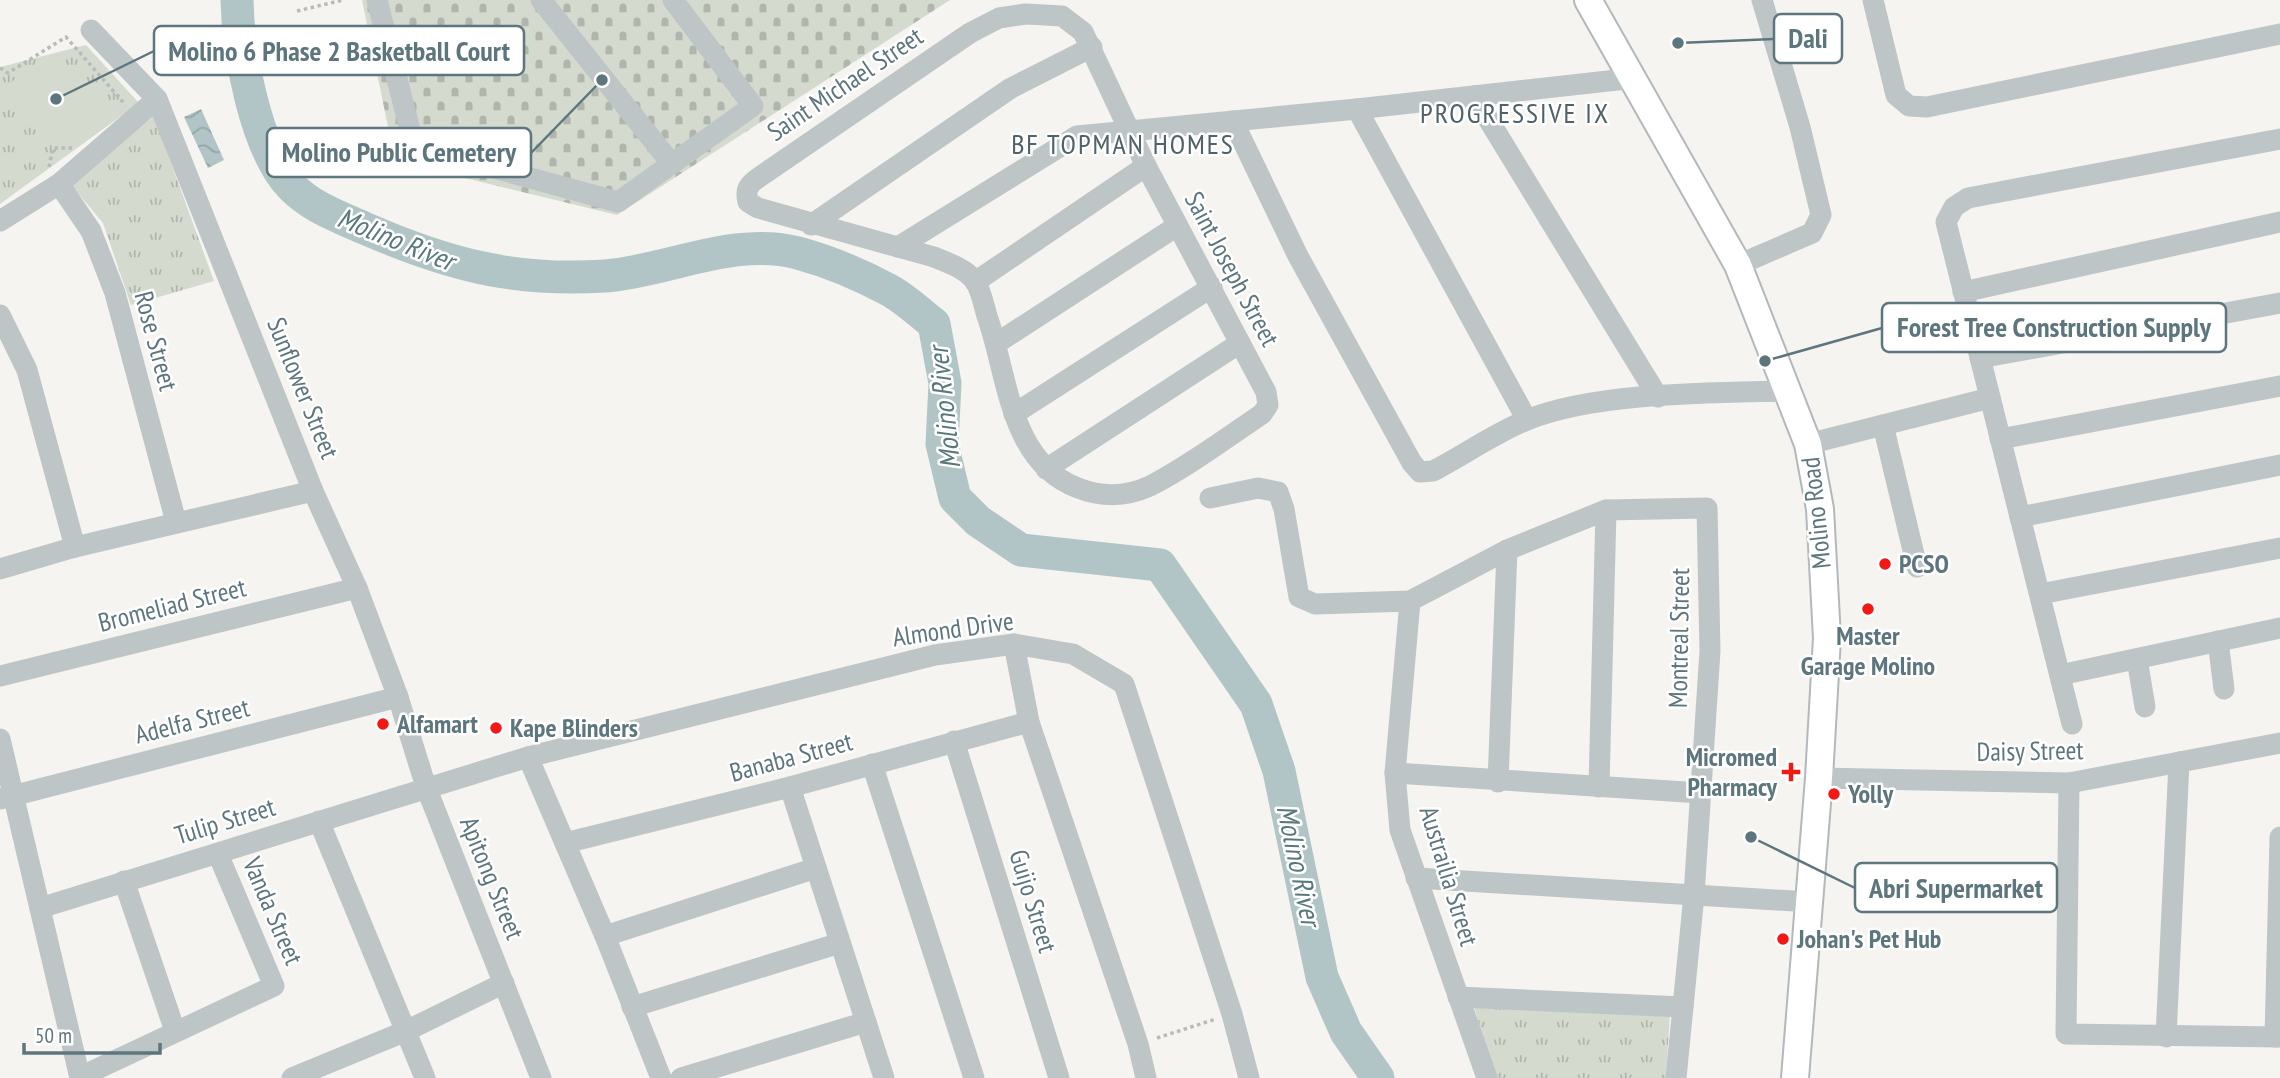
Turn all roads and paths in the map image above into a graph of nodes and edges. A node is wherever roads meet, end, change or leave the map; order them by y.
1 (343, 0) edge
2 (377, 0) edge
3 (541, 0) edge
4 (673, 0) edge
5 (1588, 0) edge
6 (1762, 0) edge
7 (1873, 0) edge
8 (297, 11) dead end
9 (90, 30) dead end
10 (2280, 34) edge
11 (1091, 47) junction
12 (0, 68) edge
13 (1635, 78) junction
14 (1474, 96) junction
15 (157, 99) junction
16 (1357, 109) junction
17 (117, 110) dead end
18 (1233, 121) junction
19 (1129, 131) junction
20 (2280, 139) edge
21 (78, 148) dead end
22 (671, 163) junction
23 (1146, 166) junction
24 (54, 176) junction
25 (0, 221) edge
26 (2280, 222) edge
27 (811, 225) junction
28 (1177, 226) junction
29 (898, 247) junction
30 (1738, 265) junction
31 (975, 282) junction
32 (1212, 287) junction
33 (1963, 292) junction
34 (2280, 303) edge
35 (0, 315) edge
36 (996, 343) junction
37 (1240, 343) junction
38 (1980, 358) junction
39 (2280, 386) edge
40 (1788, 391) junction
41 (1658, 397) junction
42 (1990, 398) junction
43 (1014, 414) junction
44 (1527, 420) junction
45 (1883, 425) junction
46 (2000, 439) junction
47 (1808, 444) junction
48 (2280, 465) edge
49 (1046, 469) junction
50 (313, 491) junction
51 (1210, 498) dead end
52 (1606, 510) junction
53 (2020, 517) junction
54 (176, 522) junction
55 (75, 547) junction
56 (2280, 548) edge
57 (1507, 550) junction
58 (1917, 567) dead end
59 (0, 569) edge
60 (357, 587) junction
61 (2040, 594) junction
62 (1410, 601) junction
63 (2280, 628) edge
64 (2218, 641) junction
65 (1014, 644) junction
66 (2137, 659) junction
67 (2060, 675) junction
68 (0, 676) edge
69 (2224, 689) dead end
70 (398, 697) junction
71 (2145, 707) dead end
72 (1029, 722) junction
73 (2072, 724) dead end
74 (0, 739) edge
75 (954, 741) junction
76 (2280, 743) edge
77 (528, 757) junction
78 (2179, 762) junction
79 (872, 764) junction
80 (1395, 773) junction
81 (1819, 778) junction
82 (1498, 782) junction
83 (2068, 783) junction
84 (426, 787) junction
85 (790, 787) junction
86 (1599, 787) junction
87 (1701, 793) junction
88 (7, 798) edge
89 (319, 821) junction
90 (2280, 837) edge
91 (565, 842) junction
92 (218, 854) junction
93 (816, 868) junction
94 (1416, 878) junction
95 (124, 881) junction
96 (1695, 895) junction
97 (1810, 902) junction
98 (40, 908) junction
99 (605, 936) junction
100 (840, 943) junction
101 (504, 983) junction
102 (1458, 997) junction
103 (632, 1007) junction
104 (1683, 1007) junction
105 (1232, 1014) junction
106 (866, 1022) junction
107 (175, 1031) junction
108 (406, 1031) junction
109 (2166, 1037) junction
110 (2277, 1037) edge
111 (1138, 1044) junction
112 (334, 1071) edge
113 (80, 1078) edge
114 (292, 1078) edge
115 (425, 1078) edge
116 (541, 1078) edge
117 (661, 1078) edge
118 (681, 1078) edge
119 (884, 1078) edge
120 (974, 1078) edge
121 (1059, 1078) edge
122 (1146, 1078) edge
123 (1249, 1078) edge
124 (1486, 1078) edge
125 (1676, 1078) edge
126 (1795, 1078) edge

1 - 8 path
2 - 22 street
3 - 22 street
4 - 22 street
5 - 13 main road, Molino Road
6 - 30 street
7 - 10 street
9 - 15 street
11 - 19 street, Saint Joseph Street
11 - 27 street
11 - 27 street, Saint Michael Street
12 - 17 path
13 - 14 street
13 - 30 main road, Molino Road
14 - 16 street
14 - 41 street
15 - 24 street
15 - 50 street, Sunflower Street
16 - 18 street
16 - 44 street
18 - 19 street
18 - 44 street
19 - 23 street, Saint Joseph Street
19 - 29 street
20 - 33 street
21 - 24 path
23 - 28 street, Saint Joseph Street
23 - 31 street
24 - 25 street
24 - 54 street, Rose Street
26 - 33 street
27 - 29 street
28 - 32 street, Saint Joseph Street
28 - 36 street
29 - 31 street
30 - 40 main road, Molino Road
31 - 36 street
32 - 37 street, Saint Joseph Street
32 - 43 street
33 - 38 street
34 - 38 street
35 - 55 street
36 - 43 street
37 - 49 street
37 - 49 street, Saint Joseph Street
38 - 42 street
39 - 46 street
40 - 41 street
40 - 47 main road, Molino Road
41 - 44 street
42 - 45 street
42 - 46 street
43 - 49 street
45 - 47 street
45 - 58 street
46 - 53 street
47 - 81 main road, Molino Road
48 - 53 street
50 - 54 street
50 - 60 street, Sunflower Street
51 - 62 street
52 - 57 street
52 - 86 street
52 - 87 street, Montreal Street
53 - 61 street
54 - 55 street
55 - 59 street
56 - 61 street
57 - 62 street
57 - 82 street
60 - 68 street, Bromeliad Street
60 - 70 street, Sunflower Street
61 - 67 street
62 - 80 street, Austrailia Street
63 - 64 street
64 - 66 street
64 - 69 street
65 - 72 street
65 - 77 street, Almond Drive
65 - 105 street, Almond Drive
66 - 67 street
66 - 71 street
67 - 73 street
70 - 84 street, Apitong Street
70 - 88 street, Adelfa Street
72 - 75 street, Banaba Street
72 - 111 street
74 - 88 street
75 - 79 street, Banaba Street
75 - 121 street, Guijo Street
76 - 78 street, Daisy Street
77 - 84 street, Almond Drive
77 - 91 street
78 - 83 street, Daisy Street
78 - 109 street
79 - 85 street, Banaba Street
79 - 120 street
80 - 82 street
80 - 94 street, Austrailia Street
81 - 83 street, Daisy Street
81 - 97 main road, Molino Road
82 - 86 street
83 - 109 street
84 - 89 street, Tulip Street
84 - 101 street, Apitong Street
85 - 91 street, Banaba Street
85 - 93 street
86 - 87 street
87 - 96 street, Montreal Street
88 - 98 street
89 - 92 street, Tulip Street
89 - 108 street
90 - 110 street
91 - 99 street
92 - 95 street, Tulip Street
92 - 107 street, Vanda Street
93 - 99 street
93 - 100 street
94 - 96 street
94 - 102 street, Austrailia Street
95 - 98 street, Tulip Street
95 - 107 street
96 - 97 street
96 - 104 street, Montreal Street
97 - 126 main road, Molino Road
98 - 113 street
99 - 103 street
100 - 103 street
100 - 106 street
101 - 108 street
101 - 116 street, Apitong Street
102 - 104 street
102 - 124 street, Austrailia Street
103 - 117 street
104 - 125 street, Montreal Street
105 - 111 path
105 - 123 street, Almond Drive
106 - 118 street
106 - 119 street
107 - 113 street, Vanda Street
108 - 112 street
108 - 115 street
109 - 110 street
111 - 122 street
112 - 114 street

